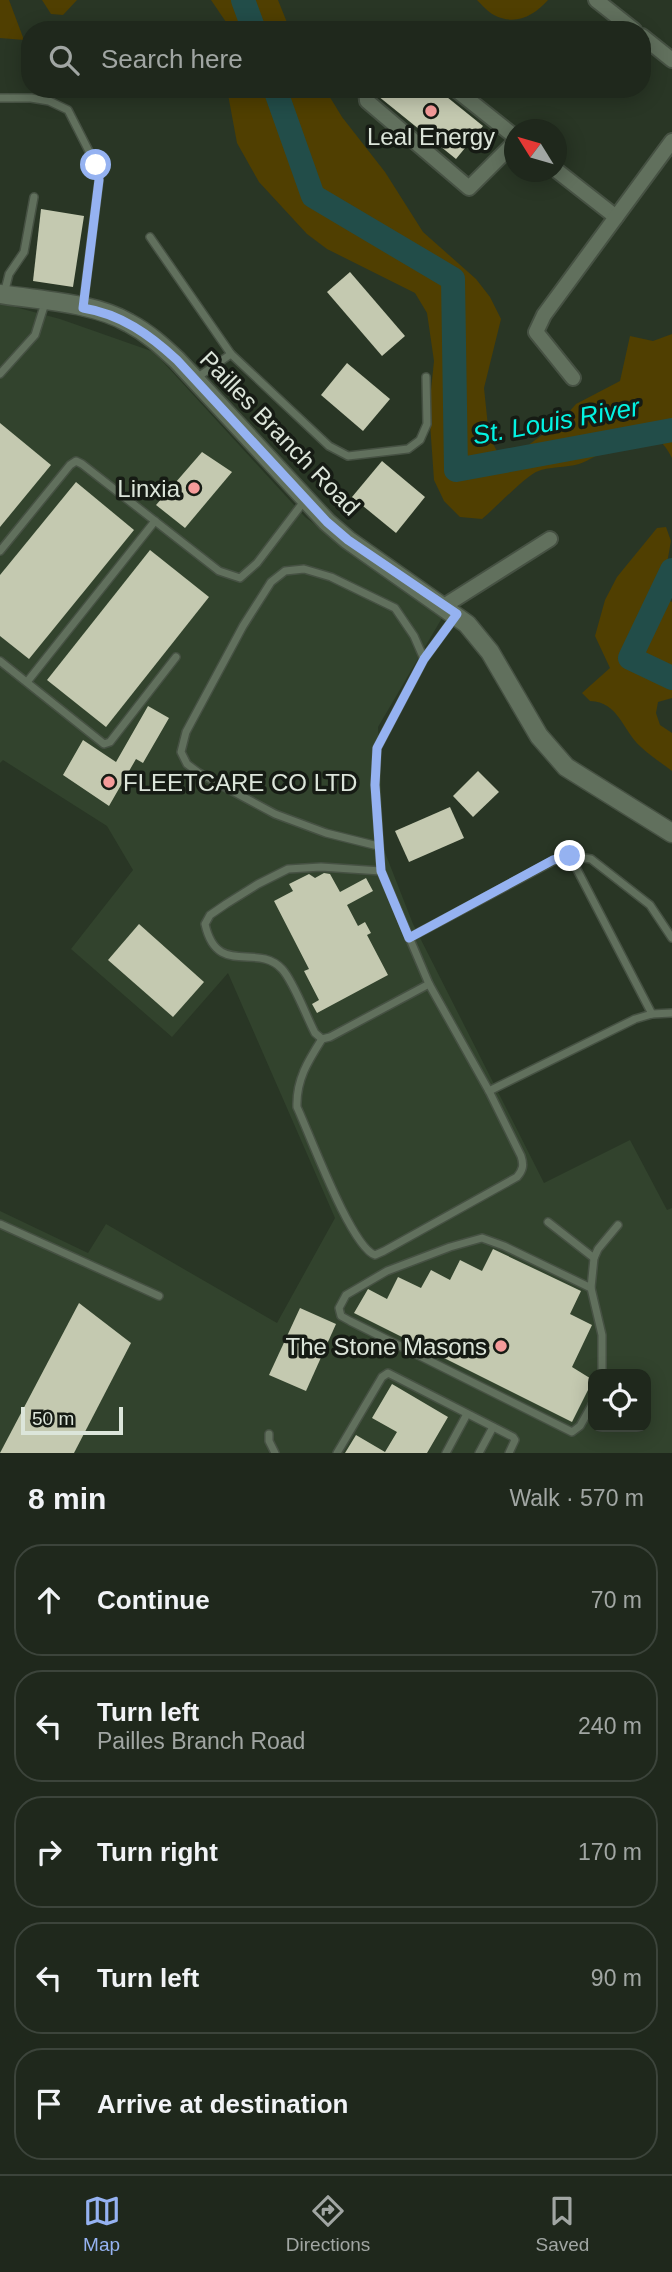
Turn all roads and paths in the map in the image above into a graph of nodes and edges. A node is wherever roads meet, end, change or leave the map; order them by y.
1 (596, 0) edge
2 (623, 21) edge
3 (651, 43) edge
4 (672, 60) edge
5 (0, 98) edge
6 (367, 98) edge
7 (466, 98) edge
8 (504, 128) edge
9 (672, 141) edge
10 (504, 153) edge
11 (567, 179) edge
12 (34, 197) dead end
13 (616, 217) junction
14 (150, 237) dead end
15 (2, 295) edge
16 (46, 302) junction
17 (83, 308) junction
18 (231, 354) junction
19 (0, 374) edge
20 (426, 377) dead end
21 (573, 378) dead end
22 (195, 379) junction
23 (305, 499) junction
24 (155, 520) junction
25 (550, 540) dead end
26 (0, 551) edge
27 (451, 610) junction
28 (176, 657) dead end
29 (424, 659) junction
30 (0, 660) edge
31 (27, 682) junction
32 (672, 833) edge
33 (378, 846) junction
34 (570, 856) junction
35 (381, 871) junction
36 (409, 938) junction
37 (672, 938) edge
38 (429, 984) junction
39 (672, 1013) edge
40 (652, 1014) junction
41 (323, 1038) junction
42 (489, 1091) junction
43 (548, 1222) dead end
44 (0, 1224) edge
45 (618, 1225) dead end
46 (594, 1258) junction
47 (591, 1288) junction
48 (159, 1296) dead end
49 (602, 1369) edge
50 (588, 1412) edge
51 (467, 1414) junction
52 (493, 1427) junction
53 (269, 1434) dead end
54 (275, 1453) edge
55 (337, 1453) edge
56 (446, 1453) edge
57 (479, 1453) edge
58 (509, 1453) edge

1 - 2 street
3 - 4 street
5 - 17 lane
6 - 10 street
7 - 8 street
9 - 13 street
11 - 13 street
12 - 15 lane
13 - 21 street
14 - 18 lane
15 - 16 main road, Pailles Branch Road
16 - 17 main road, Pailles Branch Road
16 - 19 lane
17 - 22 main road, Pailles Branch Road
18 - 20 lane
18 - 22 lane
22 - 23 main road, Pailles Branch Road
23 - 24 lane
23 - 27 main road, Pailles Branch Road
24 - 26 lane
24 - 31 lane
25 - 27 street
27 - 29 lane
27 - 32 main road, Pailles Branch Road
28 - 31 lane
29 - 33 lane
29 - 33 lane
30 - 31 lane
33 - 35 lane
34 - 36 lane
34 - 37 lane
34 - 40 lane
35 - 36 lane
35 - 41 lane
36 - 38 lane
38 - 41 lane
38 - 42 lane
39 - 40 lane
40 - 42 lane
41 - 42 lane
43 - 46 lane
44 - 48 lane
45 - 46 lane
46 - 47 lane
47 - 49 lane
47 - 50 lane
51 - 52 lane
51 - 55 lane
51 - 56 lane
52 - 57 lane
52 - 58 lane
53 - 54 lane

